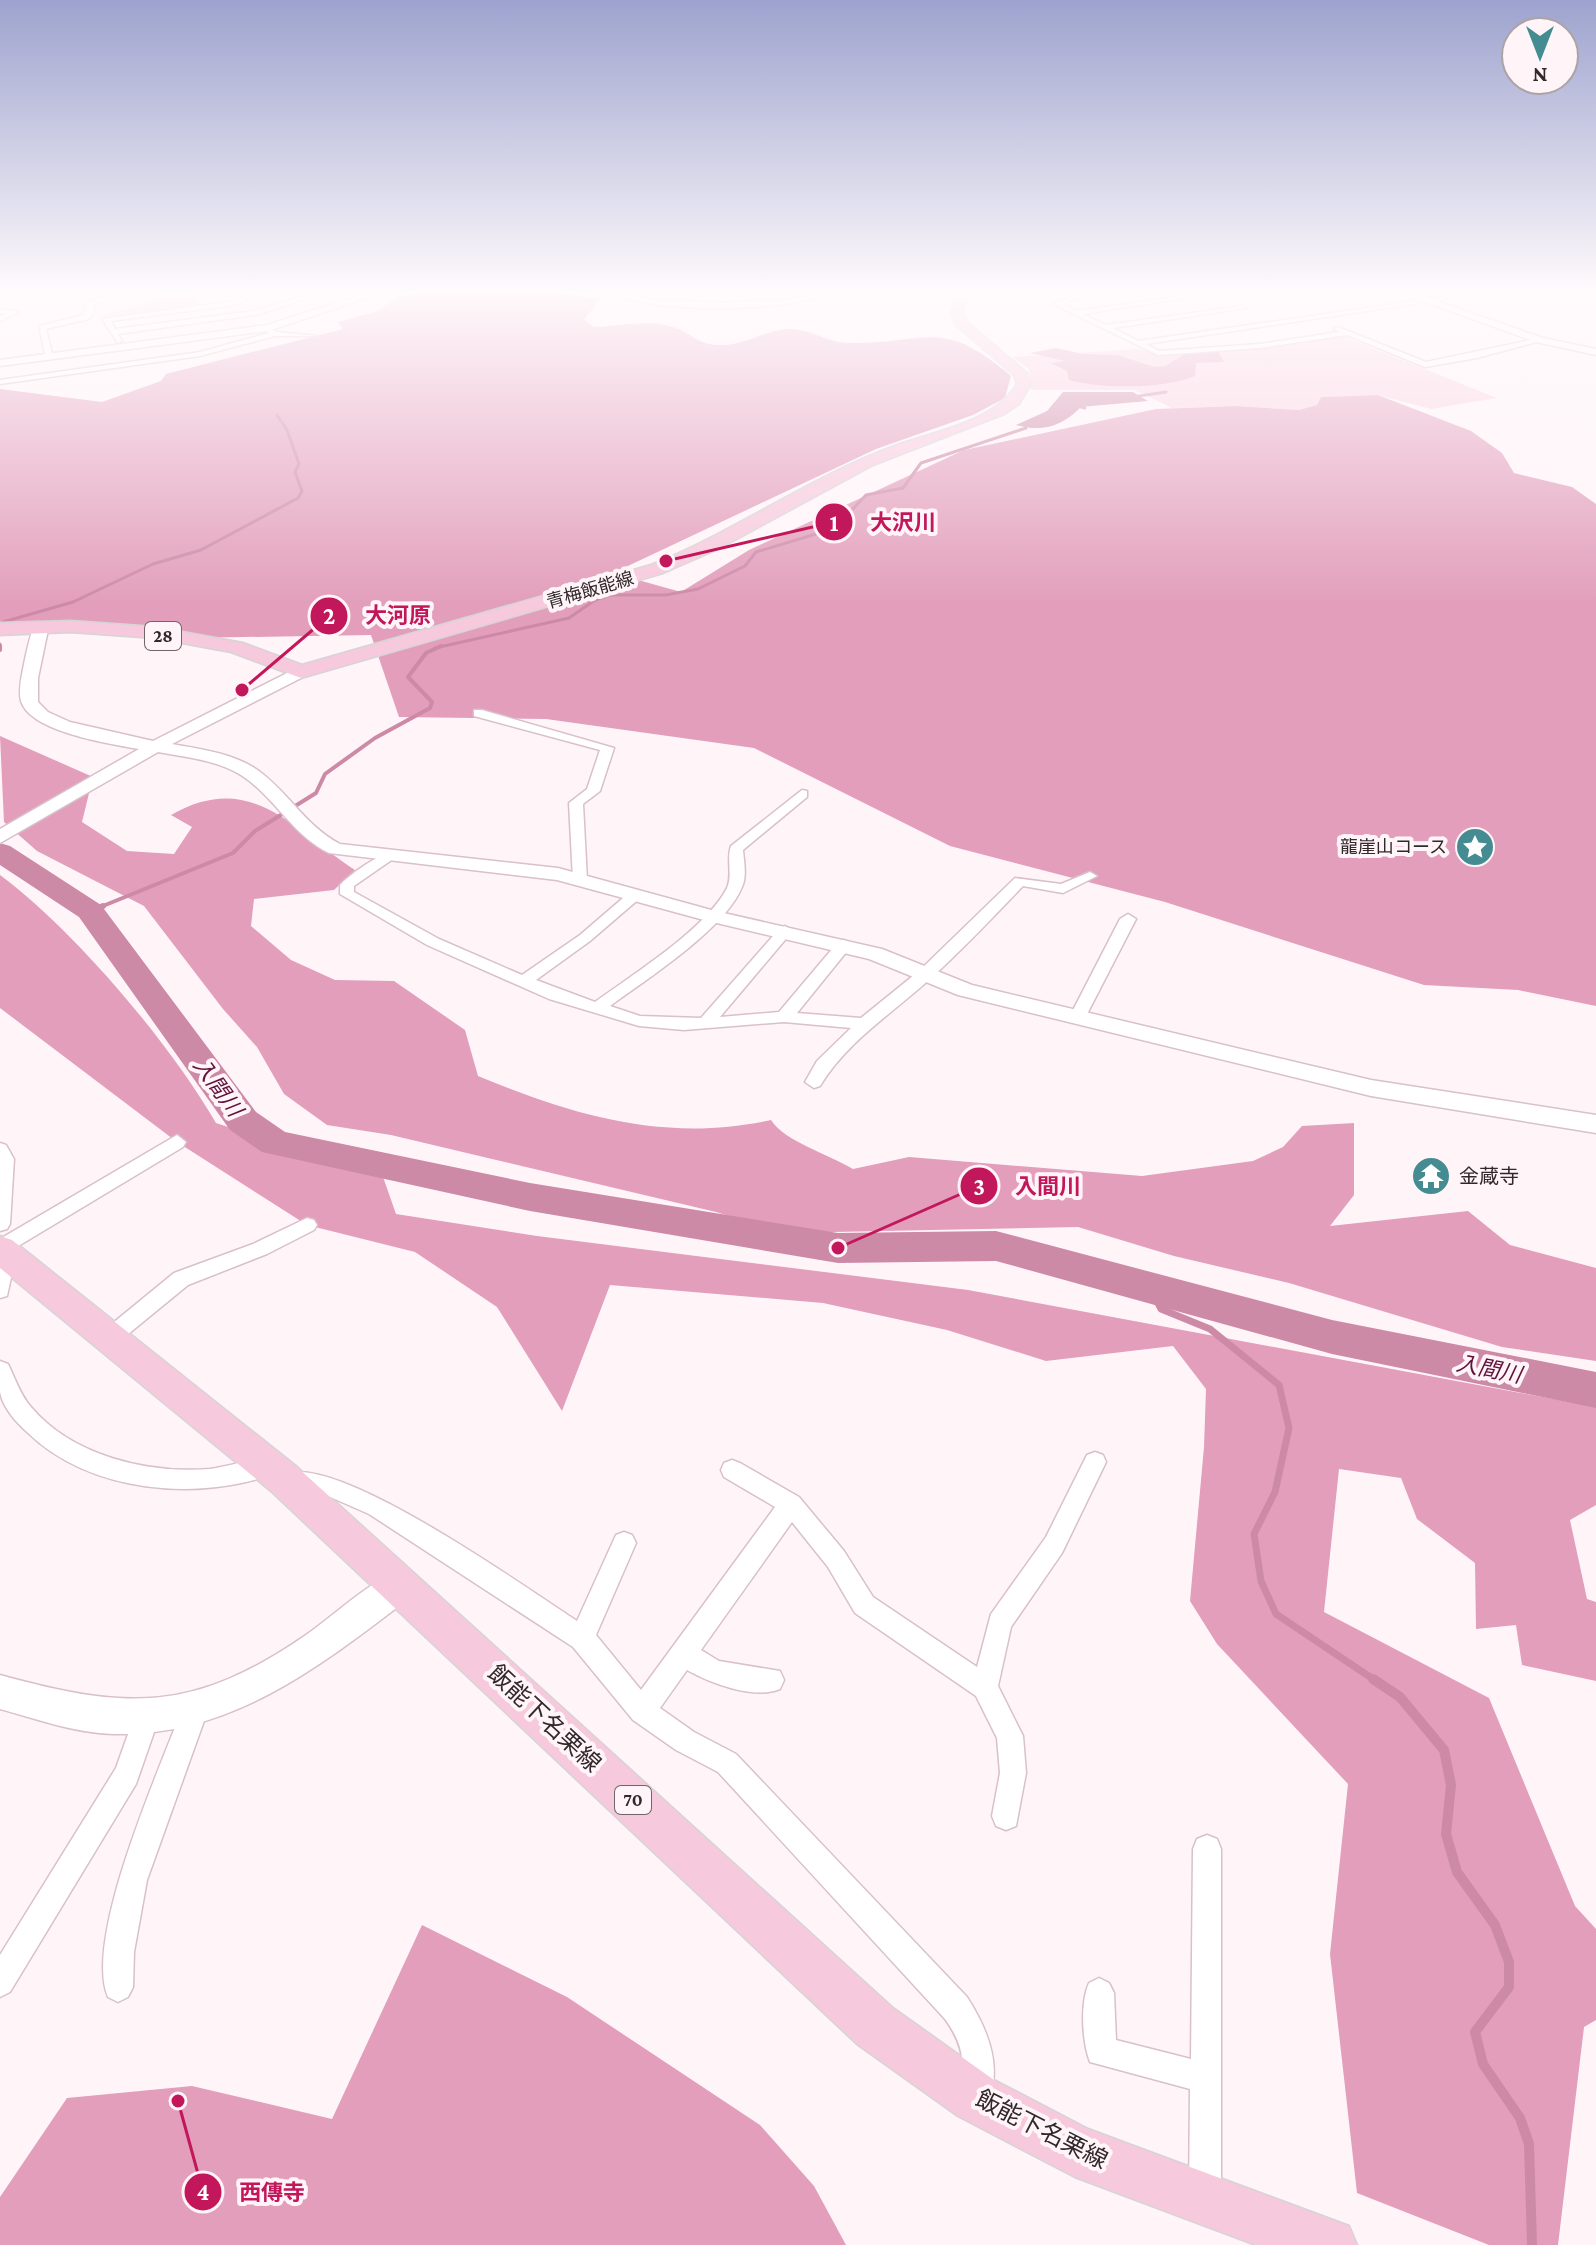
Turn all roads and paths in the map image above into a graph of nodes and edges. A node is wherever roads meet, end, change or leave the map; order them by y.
1 (1015, 397) edge
2 (41, 625) junction
3 (10, 628) edge
4 (301, 672) junction
5 (478, 713) dead end
6 (154, 747) junction
7 (802, 794) dead end
8 (0, 837) edge
9 (388, 856) junction
10 (1090, 876) dead end
11 (580, 880) junction
12 (635, 895) junction
13 (711, 916) junction
14 (1128, 919) dead end
15 (785, 931) junction
16 (844, 945) junction
17 (925, 975) junction
18 (524, 981) junction
19 (597, 1008) junction
20 (1078, 1016) junction
21 (784, 1017) junction
22 (705, 1024) junction
23 (865, 1024) junction
24 (814, 1082) dead end
25 (1596, 1124) edge
26 (177, 1142) dead end
27 (0, 1150) edge
28 (307, 1225) dead end
29 (3, 1254) edge
30 (109, 1338) junction
31 (0, 1370) edge
32 (1095, 1462) dead end
33 (732, 1470) dead end
34 (276, 1473) junction
35 (791, 1504) junction
36 (624, 1543) dead end
37 (401, 1585) junction
38 (582, 1638) junction
39 (682, 1653) junction
40 (771, 1680) dead end
41 (985, 1687) junction
42 (0, 1692) edge
43 (196, 1707) junction
44 (642, 1711) junction
45 (147, 1715) junction
46 (1006, 1816) dead end
47 (1207, 1849) dead end
48 (0, 1982) edge
49 (118, 1987) dead end
50 (1099, 1993) dead end
51 (1206, 2078) junction
52 (976, 2098) junction
53 (1205, 2199) junction
54 (1330, 2245) edge

1 - 4 main road, 青梅飯能線
2 - 3 main road, 28
2 - 4 main road, 28
2 - 6 street
4 - 6 street
5 - 11 street
6 - 8 street
6 - 9 street
7 - 13 street
9 - 11 street
9 - 18 street
10 - 17 street
11 - 12 street
12 - 13 street
12 - 18 street
13 - 15 street
13 - 19 street
14 - 20 street
15 - 16 street
15 - 22 street
16 - 17 street
16 - 21 street
17 - 20 street
17 - 23 street
18 - 19 street
19 - 22 street
20 - 25 street
21 - 22 street
21 - 23 street
23 - 24 street
26 - 29 street
27 - 29 street
28 - 30 street
29 - 30 main road, 飯能下名栗線 / 70
30 - 34 main road, 飯能下名栗線 / 70
31 - 34 street
32 - 41 street
33 - 35 street
34 - 37 main road, 飯能下名栗線 / 70
34 - 38 street
35 - 39 street
35 - 41 street
36 - 38 street
37 - 43 street
37 - 52 main road, 飯能下名栗線 / 70
38 - 44 street
39 - 40 street
39 - 44 street
41 - 46 street
42 - 45 street
43 - 45 street
43 - 49 street
44 - 52 street
45 - 48 street
47 - 51 street
50 - 51 street
51 - 53 street
52 - 53 main road, 飯能下名栗線 / 70
53 - 54 main road, 飯能下名栗線 / 70

